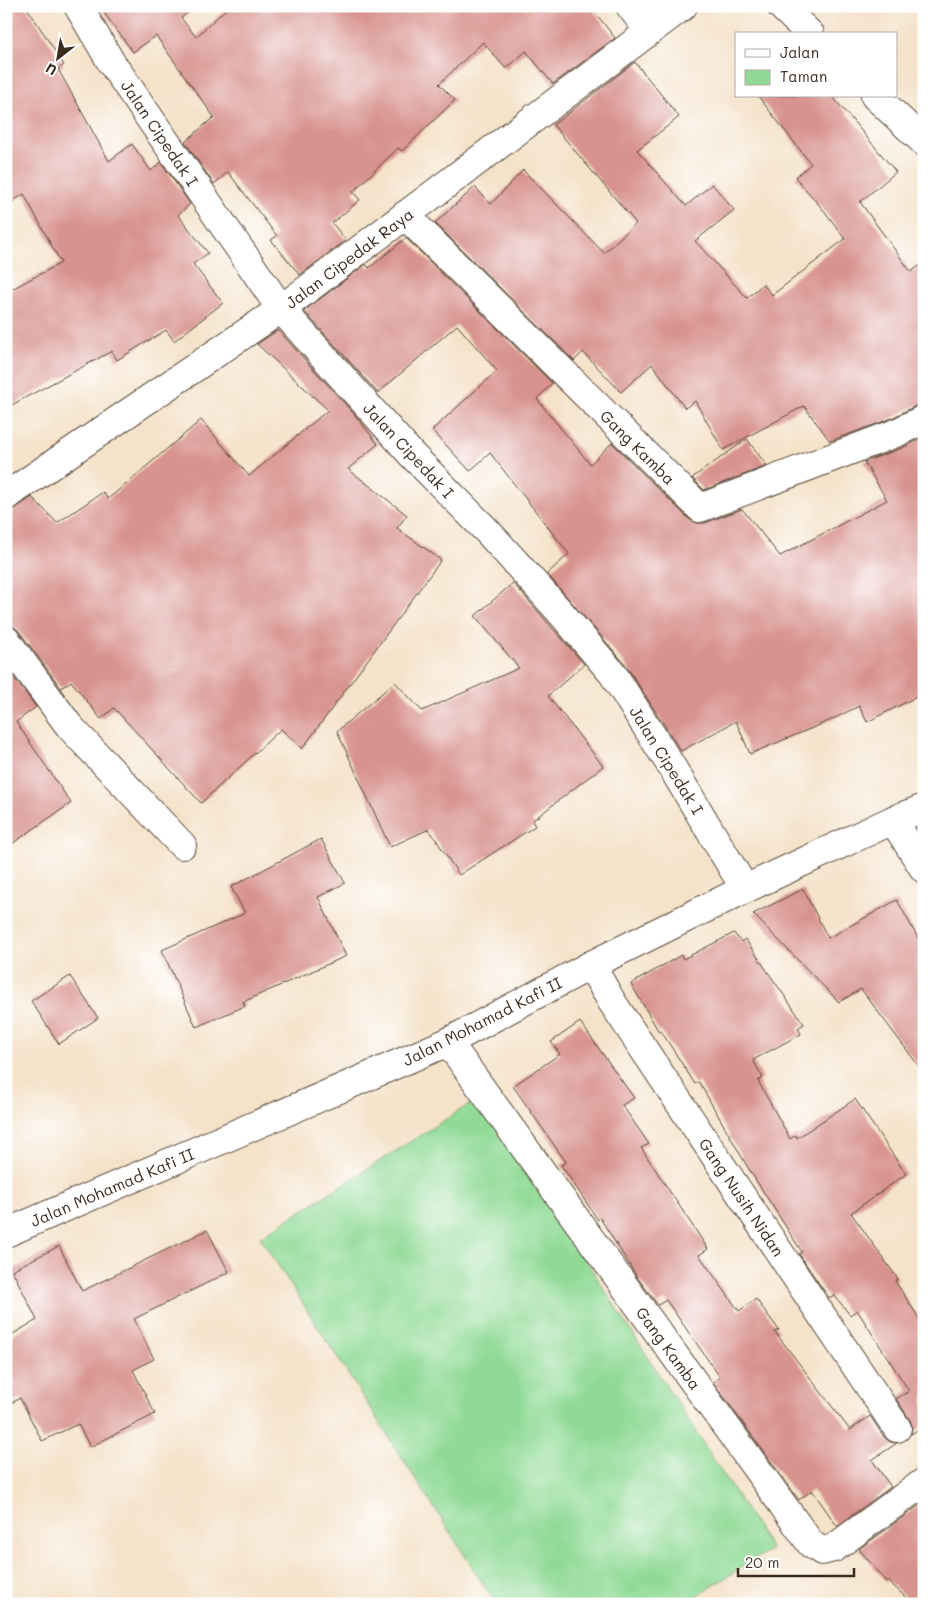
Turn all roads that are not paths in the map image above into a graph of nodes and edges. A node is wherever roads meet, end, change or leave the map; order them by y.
1 (78, 6) edge
2 (630, 6) edge
3 (683, 6) edge
4 (781, 6) edge
5 (649, 32) junction
6 (808, 32) edge
7 (877, 98) edge
8 (924, 142) edge
9 (405, 215) junction
10 (281, 309) junction
11 (924, 419) edge
12 (6, 496) edge
13 (6, 640) edge
14 (924, 808) edge
15 (893, 820) junction
16 (182, 845) dead end
17 (924, 870) edge
18 (740, 881) junction
19 (591, 965) junction
20 (448, 1042) junction
21 (6, 1233) edge
22 (897, 1428) dead end
23 (924, 1482) edge

1 - 10 street, Jalan Cipedak I
2 - 5 street
3 - 5 street, Jalan Cipedak Raya
4 - 6 street
5 - 9 street, Jalan Cipedak Raya
7 - 8 street
9 - 10 street, Jalan Cipedak Raya
9 - 11 street, Gang Kamba
10 - 12 street, Jalan Cipedak Raya
10 - 18 street, Jalan Cipedak I
13 - 16 street
14 - 15 street, Jalan Mohamad Kafi II
15 - 17 street
15 - 18 street, Jalan Mohamad Kafi II
18 - 19 street, Jalan Mohamad Kafi II
19 - 20 street, Jalan Mohamad Kafi II
19 - 22 street, Gang Nusih Nidan
20 - 21 street, Jalan Mohamad Kafi II
20 - 23 street, Gang Kamba

